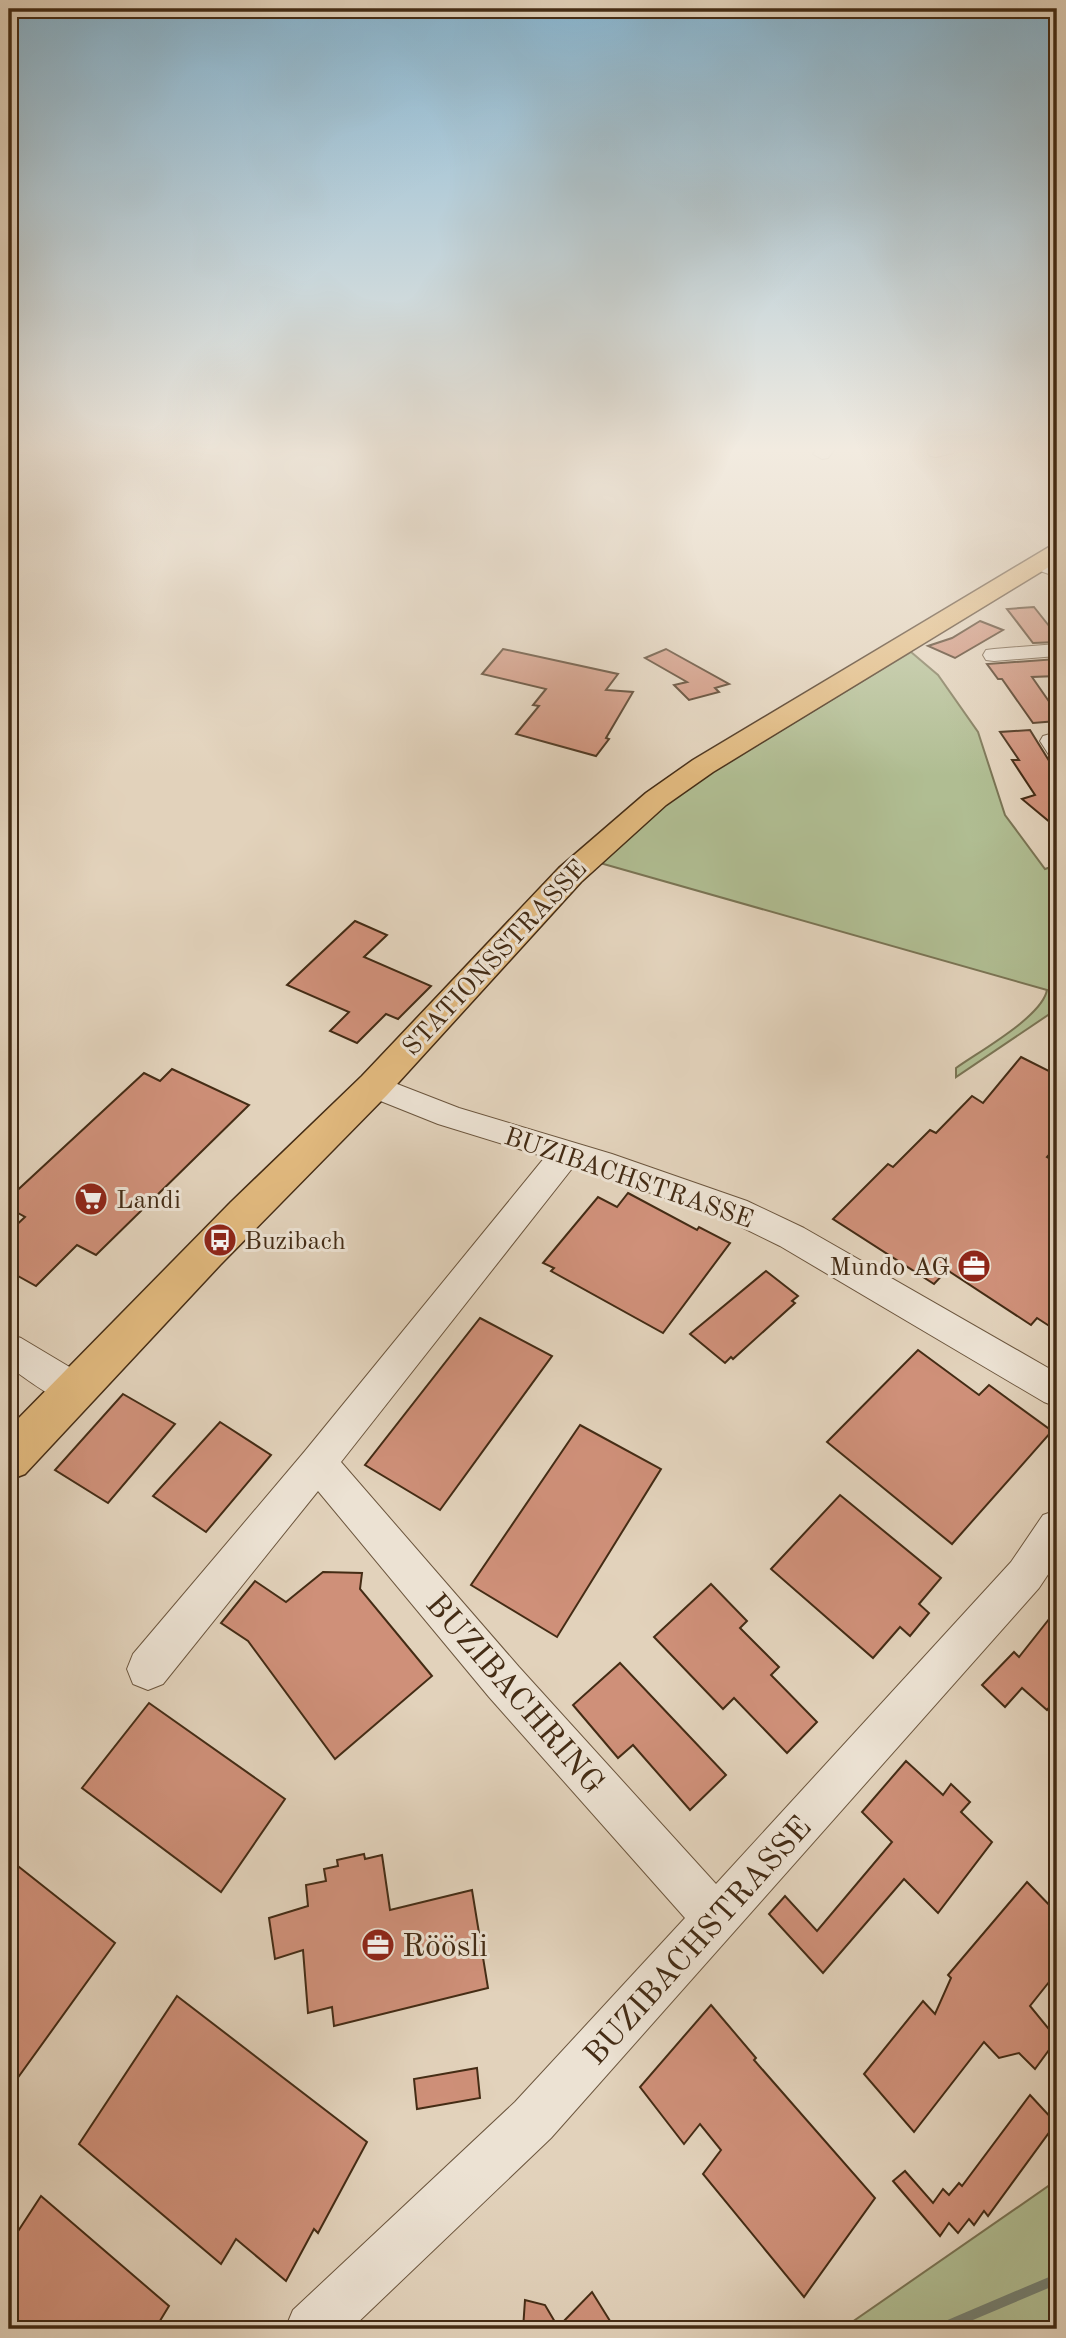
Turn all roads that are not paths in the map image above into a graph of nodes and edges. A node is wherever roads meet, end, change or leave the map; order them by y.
1 (1051, 562) edge
2 (1057, 650) edge
3 (993, 655) dead end
4 (1057, 739) edge
5 (1057, 750) edge
6 (374, 1086) junction
7 (567, 1152) junction
8 (9, 1349) edge
9 (75, 1389) junction
10 (1057, 1391) edge
11 (9, 1459) edge
12 (318, 1464) junction
13 (1057, 1528) edge
14 (148, 1669) dead end
15 (717, 1919) junction
16 (312, 2329) edge

1 - 6 main road, STATIONSSTRASSE
2 - 3 street
4 - 5 street
6 - 7 street, BUZIBACHSTRASSE
6 - 9 main road, STATIONSSTRASSE
7 - 10 street, BUZIBACHSTRASSE
7 - 12 street
8 - 9 street
9 - 11 main road, STATIONSSTRASSE
12 - 14 street
12 - 15 street, BUZIBACHRING
13 - 15 street, BUZIBACHSTRASSE
15 - 16 street, BUZIBACHSTRASSE

